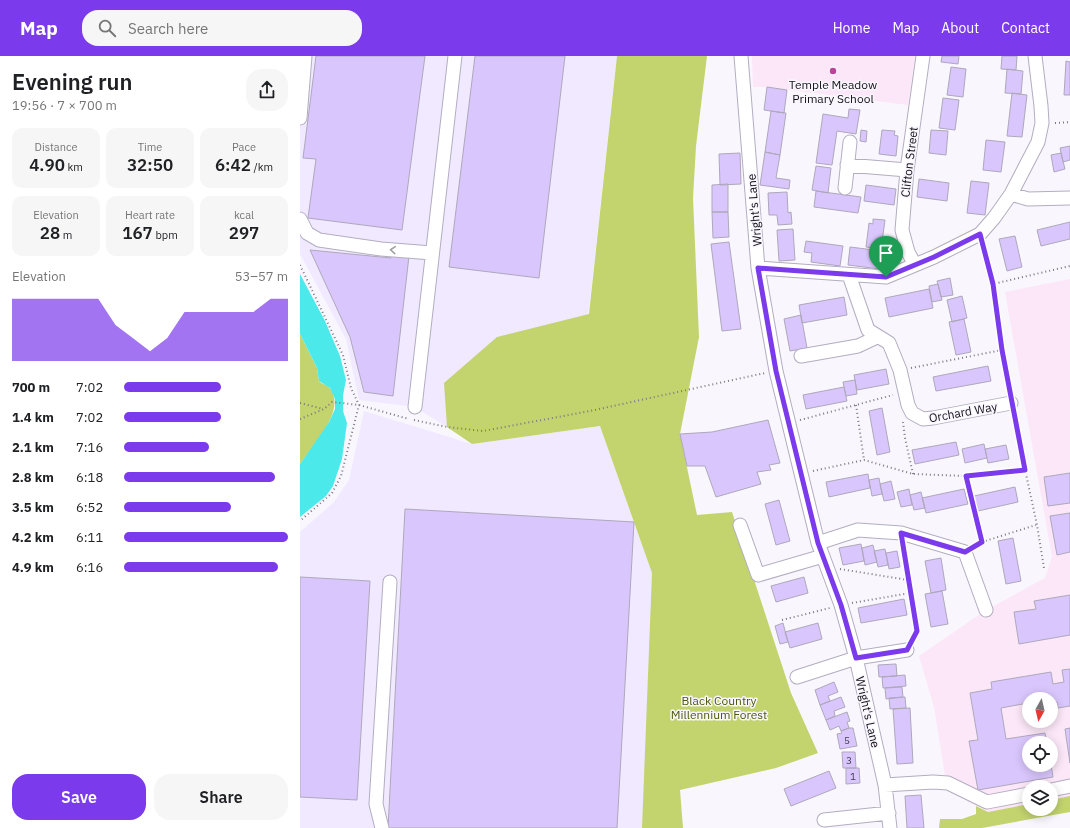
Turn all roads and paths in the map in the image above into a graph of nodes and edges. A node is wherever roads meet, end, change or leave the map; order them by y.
1 (305, 56) edge
2 (455, 56) edge
3 (741, 56) edge
4 (922, 56) edge
5 (1035, 56) edge
6 (300, 118) edge
7 (1070, 122) edge
8 (1042, 123) junction
9 (850, 142) dead end
10 (847, 165) junction
11 (907, 170) junction
12 (845, 188) dead end
13 (1011, 194) junction
14 (1070, 198) edge
15 (300, 219) edge
16 (980, 234) junction
17 (432, 253) junction
18 (300, 265) edge
19 (915, 265) junction
20 (1070, 266) edge
21 (758, 268) junction
22 (849, 275) junction
23 (993, 284) junction
24 (877, 336) junction
25 (1002, 350) junction
26 (801, 356) dead end
27 (900, 370) junction
28 (776, 371) junction
29 (906, 394) junction
30 (300, 403) edge
31 (1011, 403) junction
32 (856, 404) junction
33 (359, 405) junction
34 (415, 407) dead end
35 (324, 409) junction
36 (902, 416) dead end
37 (300, 418) edge
38 (789, 423) junction
39 (864, 460) junction
40 (1025, 470) junction
41 (802, 473) junction
42 (913, 474) junction
43 (966, 476) junction
44 (300, 521) edge
45 (740, 525) dead end
46 (1037, 525) junction
47 (901, 533) junction
48 (982, 542) junction
49 (818, 543) junction
50 (965, 552) junction
51 (825, 562) junction
52 (1044, 568) dead end
53 (908, 580) junction
54 (390, 582) dead end
55 (910, 594) junction
56 (841, 605) junction
57 (986, 610) dead end
58 (782, 620) dead end
59 (907, 650) joint
60 (856, 658) junction
61 (797, 676) dead end
62 (885, 785) junction
63 (1070, 786) edge
64 (1058, 789) edge
65 (1022, 795) edge
66 (889, 813) junction
67 (824, 820) dead end
68 (382, 828) edge
69 (890, 828) edge

1 - 6 street
2 - 17 street
3 - 21 street, Wright's Lane
4 - 11 street, Clifton Street
5 - 8 street
7 - 8 path
8 - 13 street
9 - 10 street
10 - 11 street
10 - 12 street
11 - 19 street, Clifton Street
13 - 14 street
13 - 16 street
17 -> 15 street
16 - 19 street
16 - 23 path
17 - 34 street
18 - 33 path
19 - 22 street
20 - 23 path
21 - 22 street
21 - 28 street, Wright's Lane
22 - 24 street, Orchard Way
23 - 25 path
24 - 26 street
24 - 27 street, Orchard Way
25 - 27 path
25 - 31 path
27 - 29 street, Orchard Way
28 - 33 path
28 - 38 street, Wright's Lane
29 - 31 street, Orchard Way
29 - 32 path
30 - 35 path
31 - 40 path
32 - 38 path
32 - 39 path
33 - 35 path
33 - 44 path
35 - 37 path
36 - 42 path
38 - 41 street, Wright's Lane
39 - 41 path
39 - 42 path
40 - 43 path
40 - 46 path
41 - 49 street, Wright's Lane
42 - 43 path
43 - 48 path
45 - 51 street
46 - 48 path
46 - 52 path
47 - 49 street
47 - 50 street
47 - 53 path
48 - 50 path
49 - 51 street, Wright's Lane
50 - 57 street
51 - 53 path
51 - 56 street, Wright's Lane
53 - 55 path
54 - 68 street
55 - 56 path
55 - 59 path
56 - 58 path
56 - 60 street, Wright's Lane
59 - 60 street
60 - 61 street
60 - 62 street, Wright's Lane
62 - 65 street
62 - 66 street, Wright's Lane
63 - 64 street
66 - 67 street
66 - 69 street, Wright's Lane

